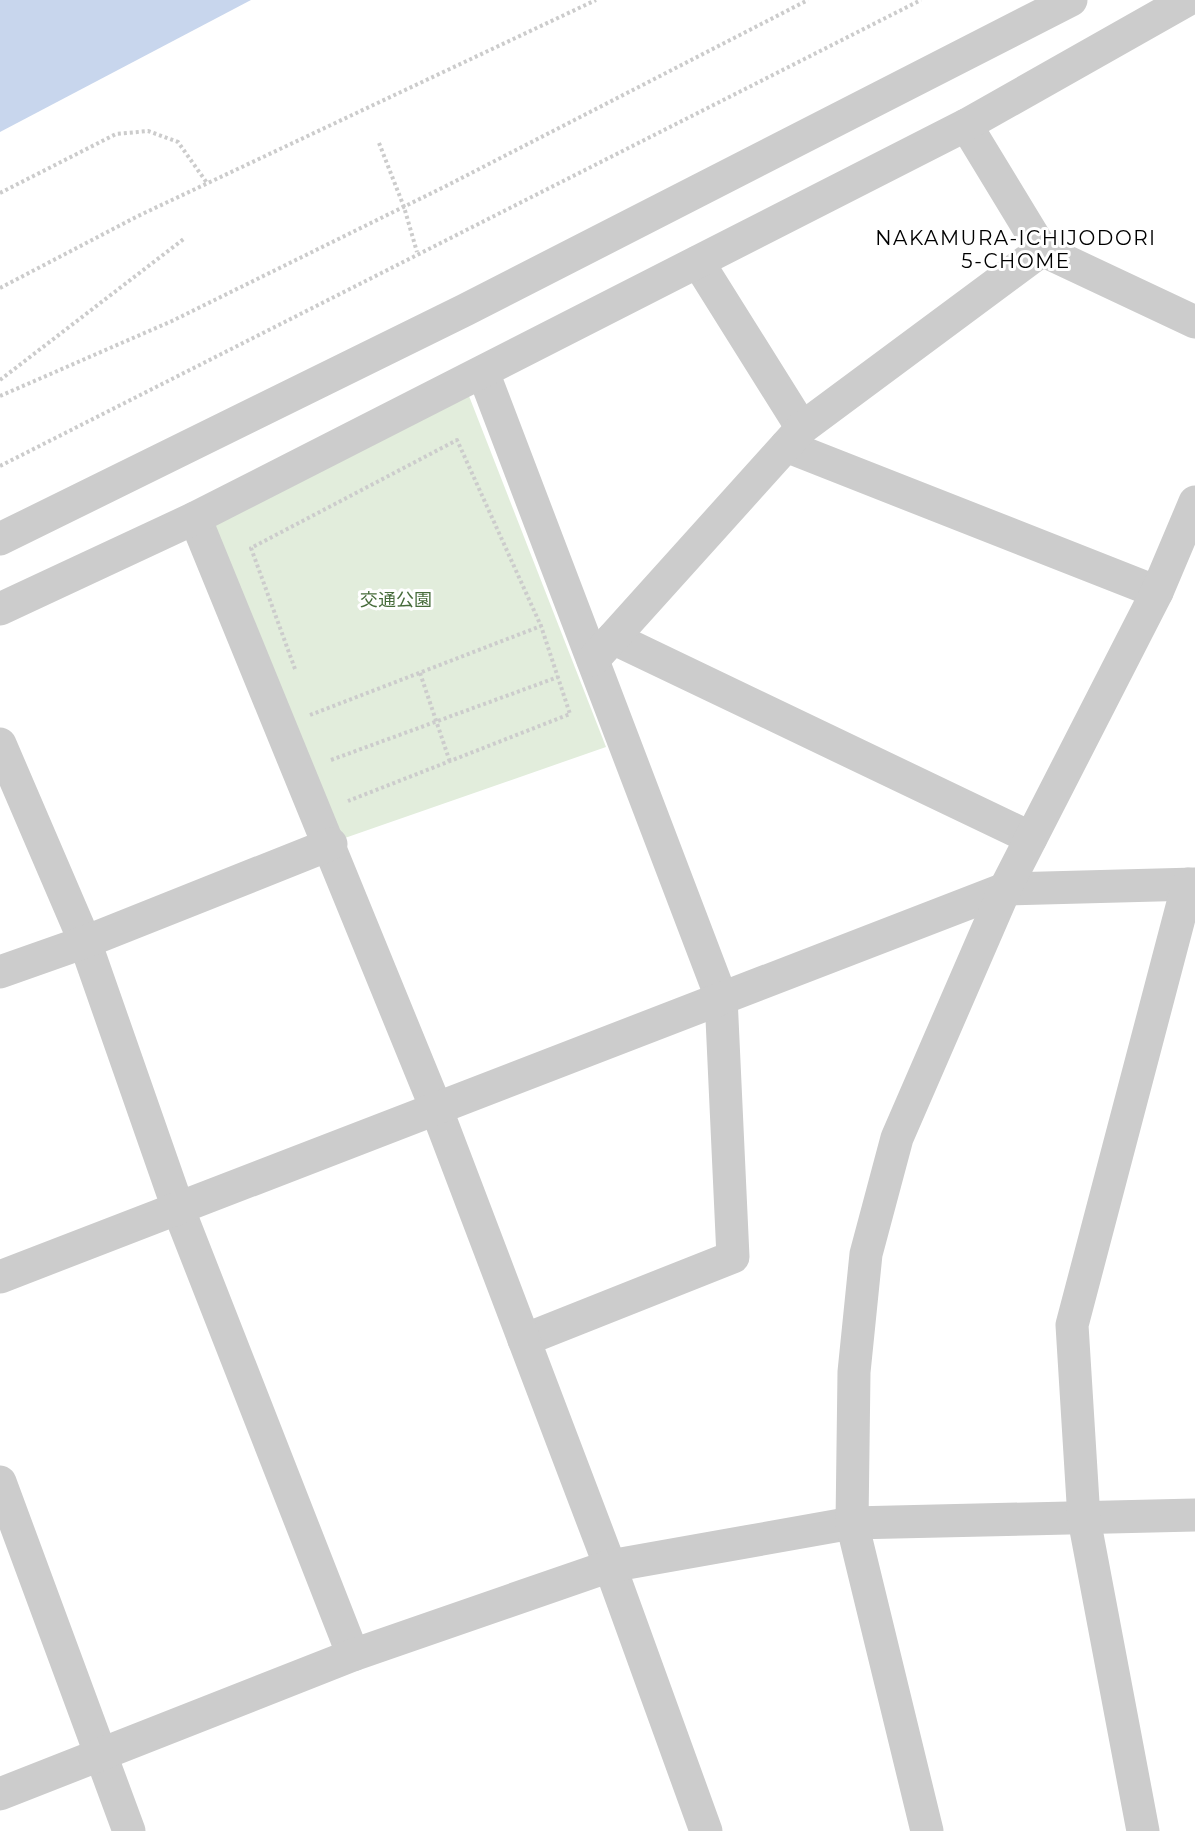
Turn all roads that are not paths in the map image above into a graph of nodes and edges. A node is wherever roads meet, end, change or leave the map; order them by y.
1 (1071, 0) edge
2 (1186, 0) edge
3 (966, 125) junction
4 (1042, 250) junction
5 (698, 262) junction
6 (1195, 322) edge
7 (483, 372) junction
8 (794, 437) junction
9 (1195, 502) edge
10 (195, 518) junction
11 (0, 539) edge
12 (1157, 592) junction
13 (0, 609) edge
14 (603, 649) junction
15 (0, 744) edge
16 (1031, 838) junction
17 (331, 844) junction
18 (1191, 884) edge
19 (1005, 889) junction
20 (84, 942) junction
21 (0, 972) edge
22 (722, 997) junction
23 (436, 1108) junction
24 (178, 1208) junction
25 (0, 1277) edge
26 (524, 1340) junction
27 (0, 1482) edge
28 (1195, 1515) edge
29 (1084, 1520) junction
30 (852, 1523) junction
31 (610, 1566) junction
32 (353, 1655) junction
33 (103, 1754) junction
34 (0, 1794) edge
35 (129, 1831) edge
36 (706, 1831) edge
37 (927, 1831) edge
38 (1143, 1831) edge

1 - 11 street
2 - 3 street
3 - 4 street
3 - 5 street
4 - 6 street
4 - 8 street
5 - 7 street
5 - 8 street
7 - 10 street
7 - 14 street
8 - 12 street
8 - 14 street
9 - 12 street
10 - 13 street
10 - 17 street
12 - 16 street
14 - 16 street
14 - 22 street
15 - 20 street
16 - 19 street
17 - 20 street
17 - 23 street
18 - 19 street
18 - 29 street
19 - 22 street
19 - 30 street
20 - 21 street
20 - 24 street
22 - 23 street
22 - 26 street
23 - 24 street
23 - 26 street
24 - 25 street
24 - 32 street
26 - 31 street
27 - 33 street
28 - 29 street
29 - 30 street
29 - 38 street
30 - 31 street
30 - 37 street
31 - 32 street
31 - 36 street
32 - 33 street
33 - 34 street
33 - 35 street

